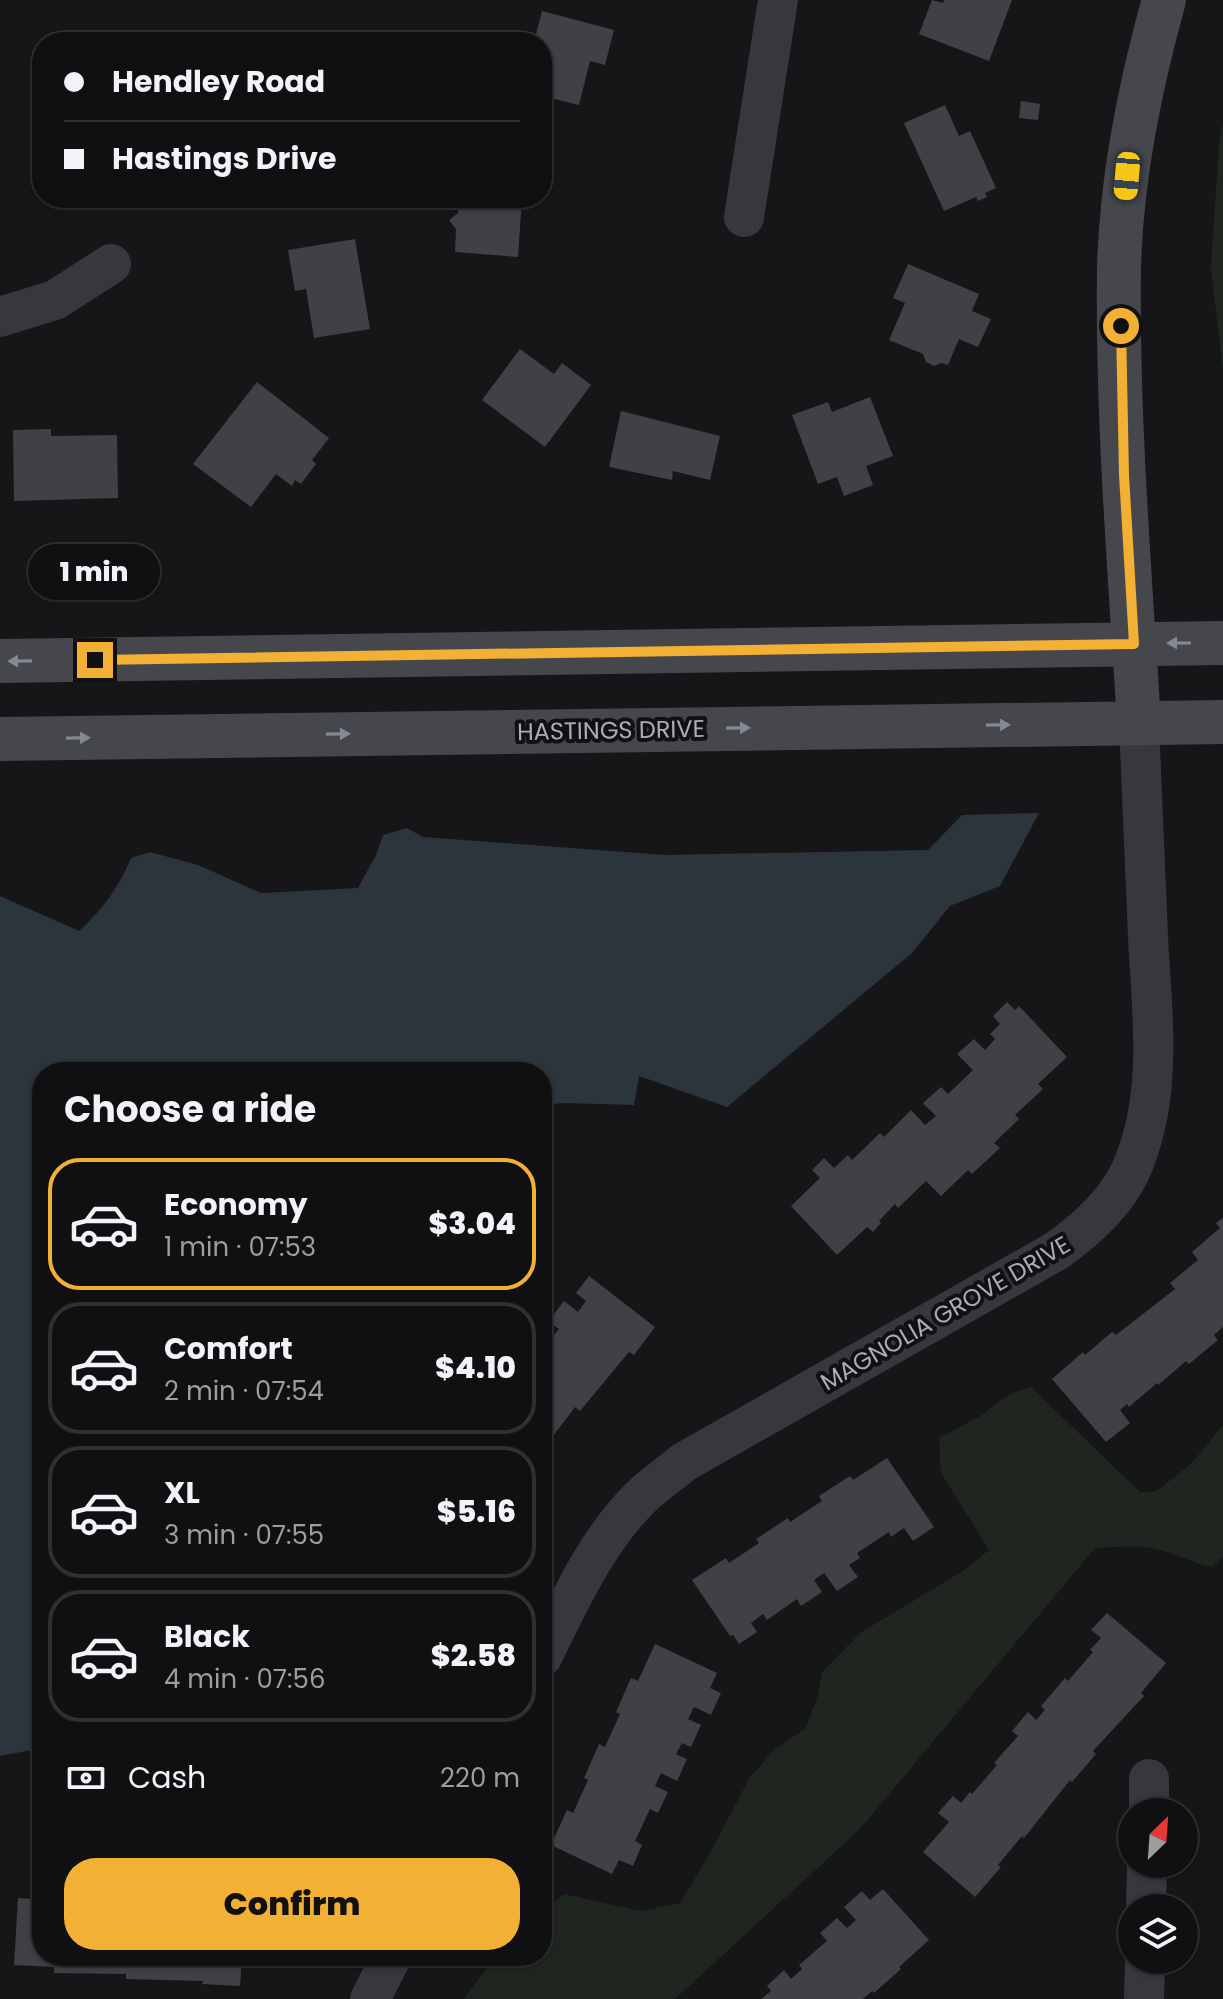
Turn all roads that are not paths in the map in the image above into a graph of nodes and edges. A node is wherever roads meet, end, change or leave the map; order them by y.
1 (778, 0) edge
2 (1164, 0) edge
3 (744, 217) dead end
4 (111, 264) dead end
5 (0, 317) edge
6 (1223, 643) edge
7 (1134, 644) junction
8 (0, 661) edge
9 (1223, 722) edge
10 (1139, 723) junction
11 (0, 739) edge
12 (552, 1637) edge
13 (387, 1966) edge
14 (1145, 1974) edge
15 (370, 1999) edge
16 (1144, 1999) edge

1 - 3 street
2 - 7 street
4 - 5 street
6 -> 7 street
7 -> 8 street
7 - 10 street
9 - 10 street, HASTINGS DRIVE
11 -> 10 street, HASTINGS DRIVE
10 - 12 street, MAGNOLIA GROVE DRIVE
13 - 15 street
14 - 16 street

